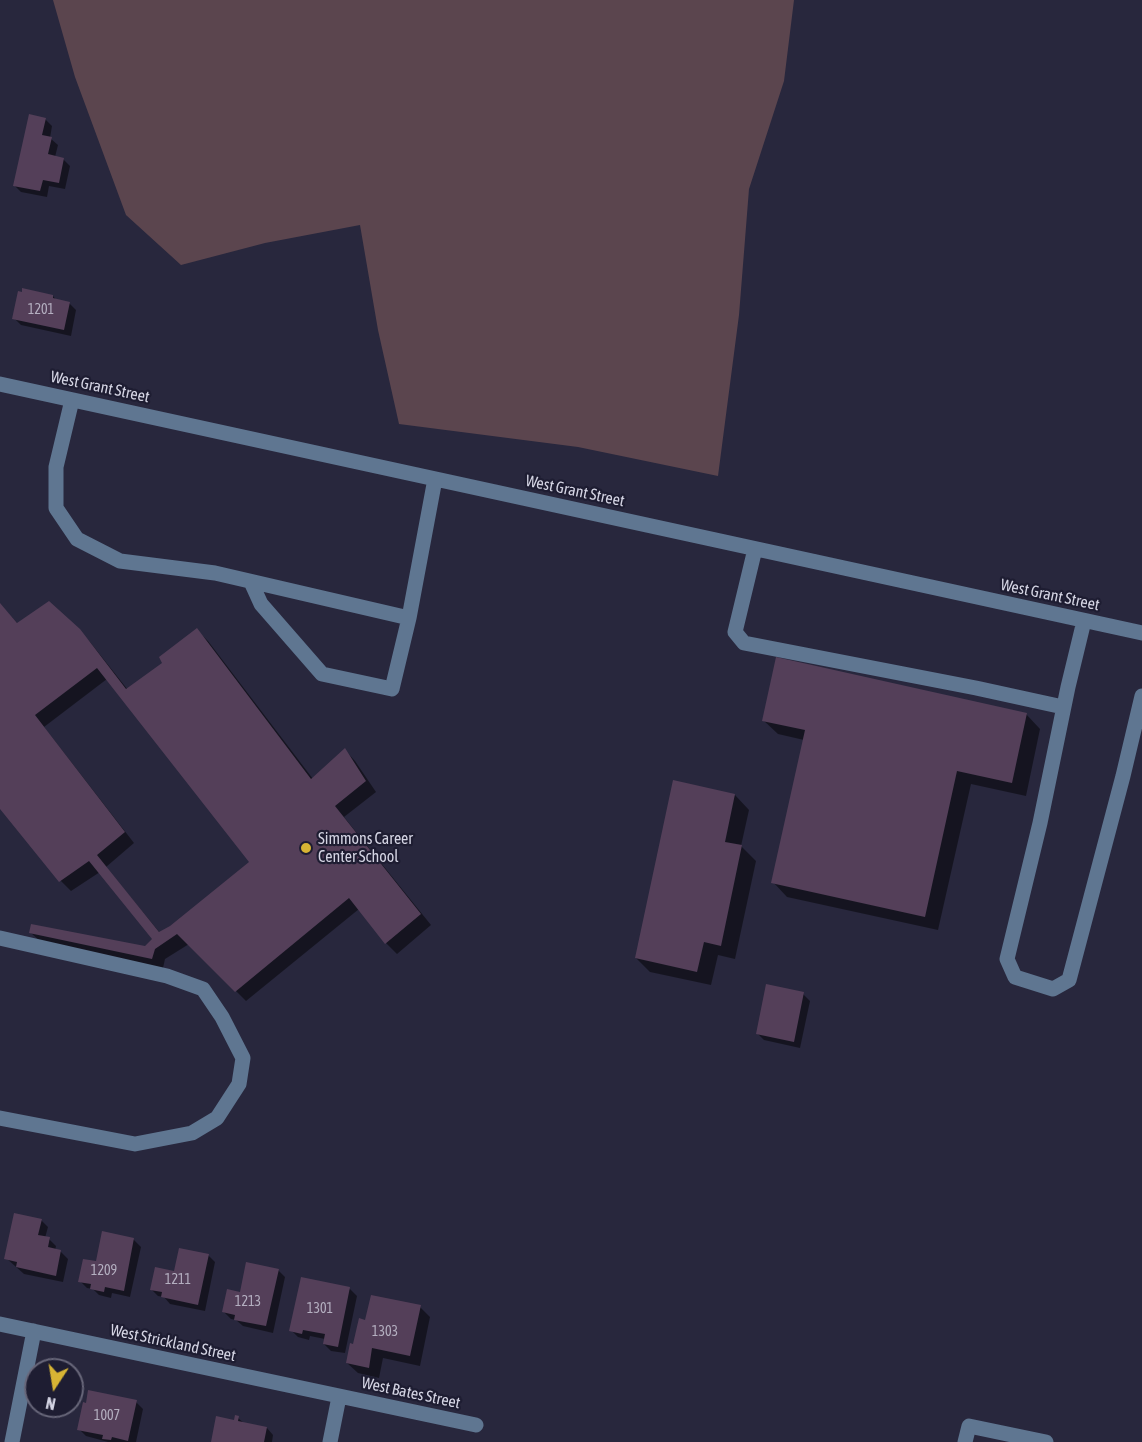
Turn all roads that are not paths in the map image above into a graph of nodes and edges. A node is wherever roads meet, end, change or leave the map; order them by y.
1 (0, 384) edge
2 (72, 399) junction
3 (435, 479) junction
4 (756, 549) junction
5 (251, 582) junction
6 (409, 618) junction
7 (1084, 621) junction
8 (1142, 633) edge
9 (1142, 696) edge
10 (1064, 707) junction
11 (0, 938) edge
12 (0, 1118) edge
13 (0, 1324) edge
14 (34, 1331) junction
15 (339, 1397) junction
16 (477, 1425) dead end
17 (12, 1442) edge
18 (330, 1442) edge
19 (965, 1442) edge
20 (1046, 1442) edge

1 - 2 street, West Grant Street
2 - 3 street, West Grant Street
2 - 5 street
3 - 4 street, West Grant Street
3 - 6 street
4 - 7 street, West Grant Street
4 - 10 street
5 - 6 street
5 - 6 street
7 - 8 street, West Grant Street
7 - 10 street
9 - 10 street
11 - 12 street
13 - 14 street, West Strickland Street
14 - 15 street, West Strickland Street
14 - 17 street
15 - 16 street, West Bates Street
15 - 18 street
19 - 20 street

